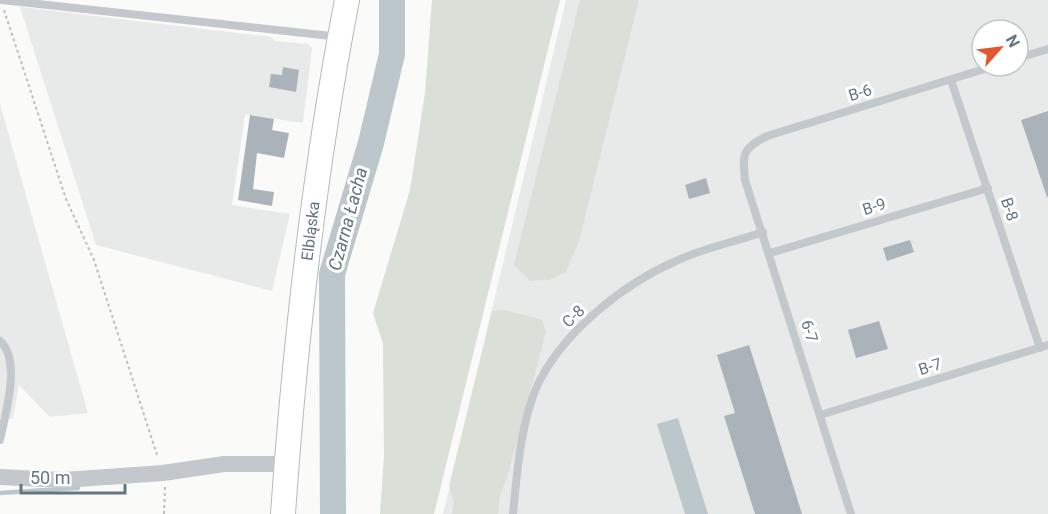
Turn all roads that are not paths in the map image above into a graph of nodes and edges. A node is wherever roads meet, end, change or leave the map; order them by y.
1 (2, 0) edge
2 (347, 0) edge
3 (340, 37) junction
4 (1048, 49) edge
5 (1030, 54) edge
6 (970, 74) edge
7 (951, 80) junction
8 (742, 157) joint
9 (988, 188) junction
10 (763, 232) junction
11 (770, 254) junction
12 (0, 341) edge
13 (1044, 347) edge
14 (820, 415) junction
15 (0, 441) edge
16 (286, 471) junction
17 (0, 475) edge
18 (283, 514) edge
19 (513, 514) edge
20 (851, 514) edge

1 - 3 lane
2 - 3 main road, Elbląska
3 - 16 main road, Elbląska
4 - 5 lane
6 - 7 lane, B-6
7 - 8 lane, B-6
7 - 9 lane, B-8
8 - 10 lane, 6-7
9 - 11 lane, B-9
9 - 13 lane, B-8
10 - 11 lane, 6-7
10 - 19 lane, C-8
11 - 14 lane, 6-7
12 - 15 lane
13 - 14 lane, B-7
14 - 20 lane, 6-7
16 - 17 street
16 - 18 main road, Elbląska

